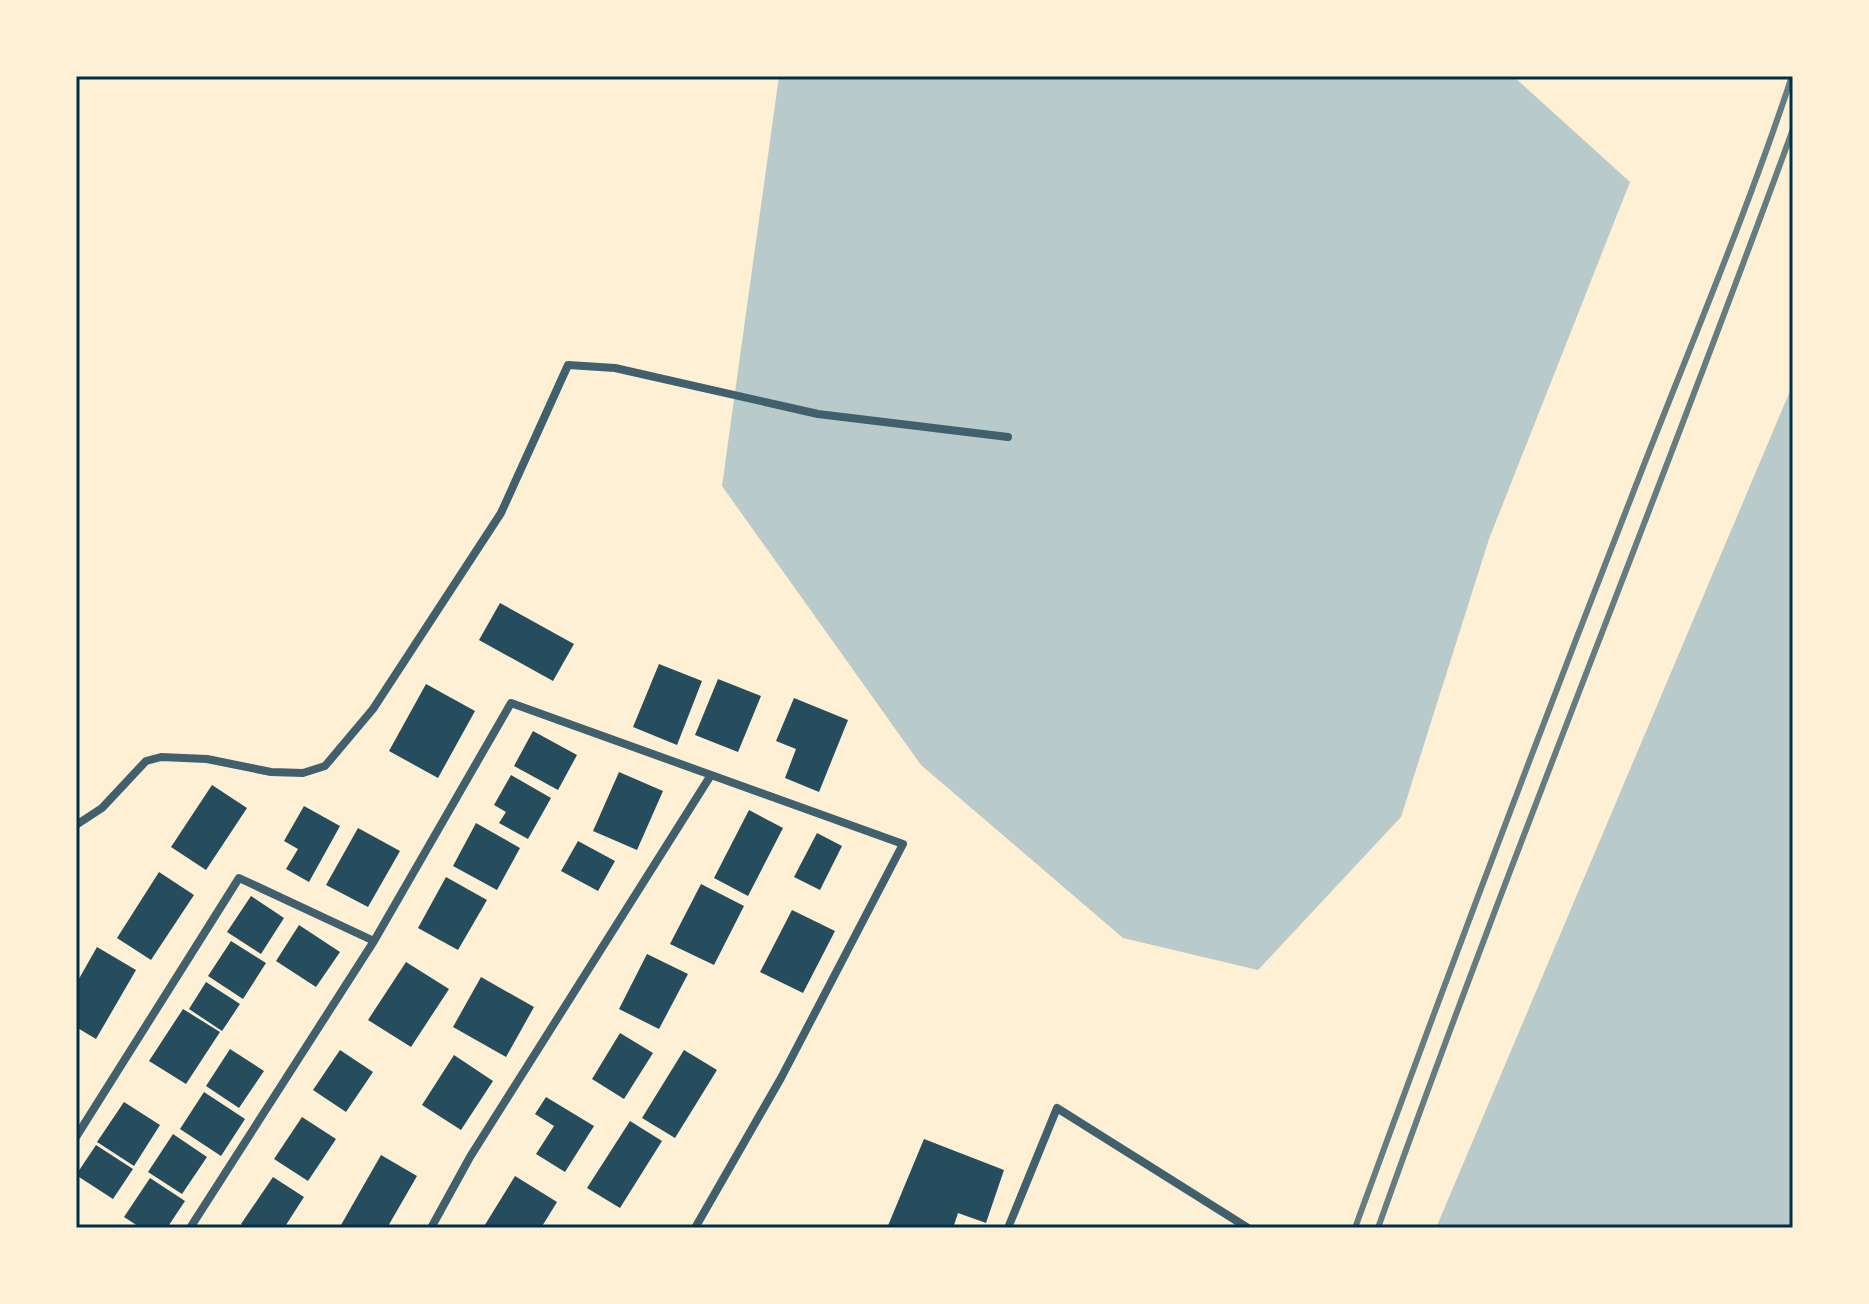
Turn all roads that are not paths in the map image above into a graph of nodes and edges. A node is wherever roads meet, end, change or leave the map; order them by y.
1 (1008, 437) dead end
2 (711, 775) junction
3 (76, 825) edge
4 (374, 941) junction
5 (76, 1137) edge
6 (190, 1228) edge
7 (431, 1228) edge
8 (695, 1228) edge
9 (1008, 1228) edge
10 (1248, 1228) edge

1 - 3 street
2 - 4 street
2 - 7 street
2 - 8 street
4 - 5 street
4 - 6 street
9 - 10 street

